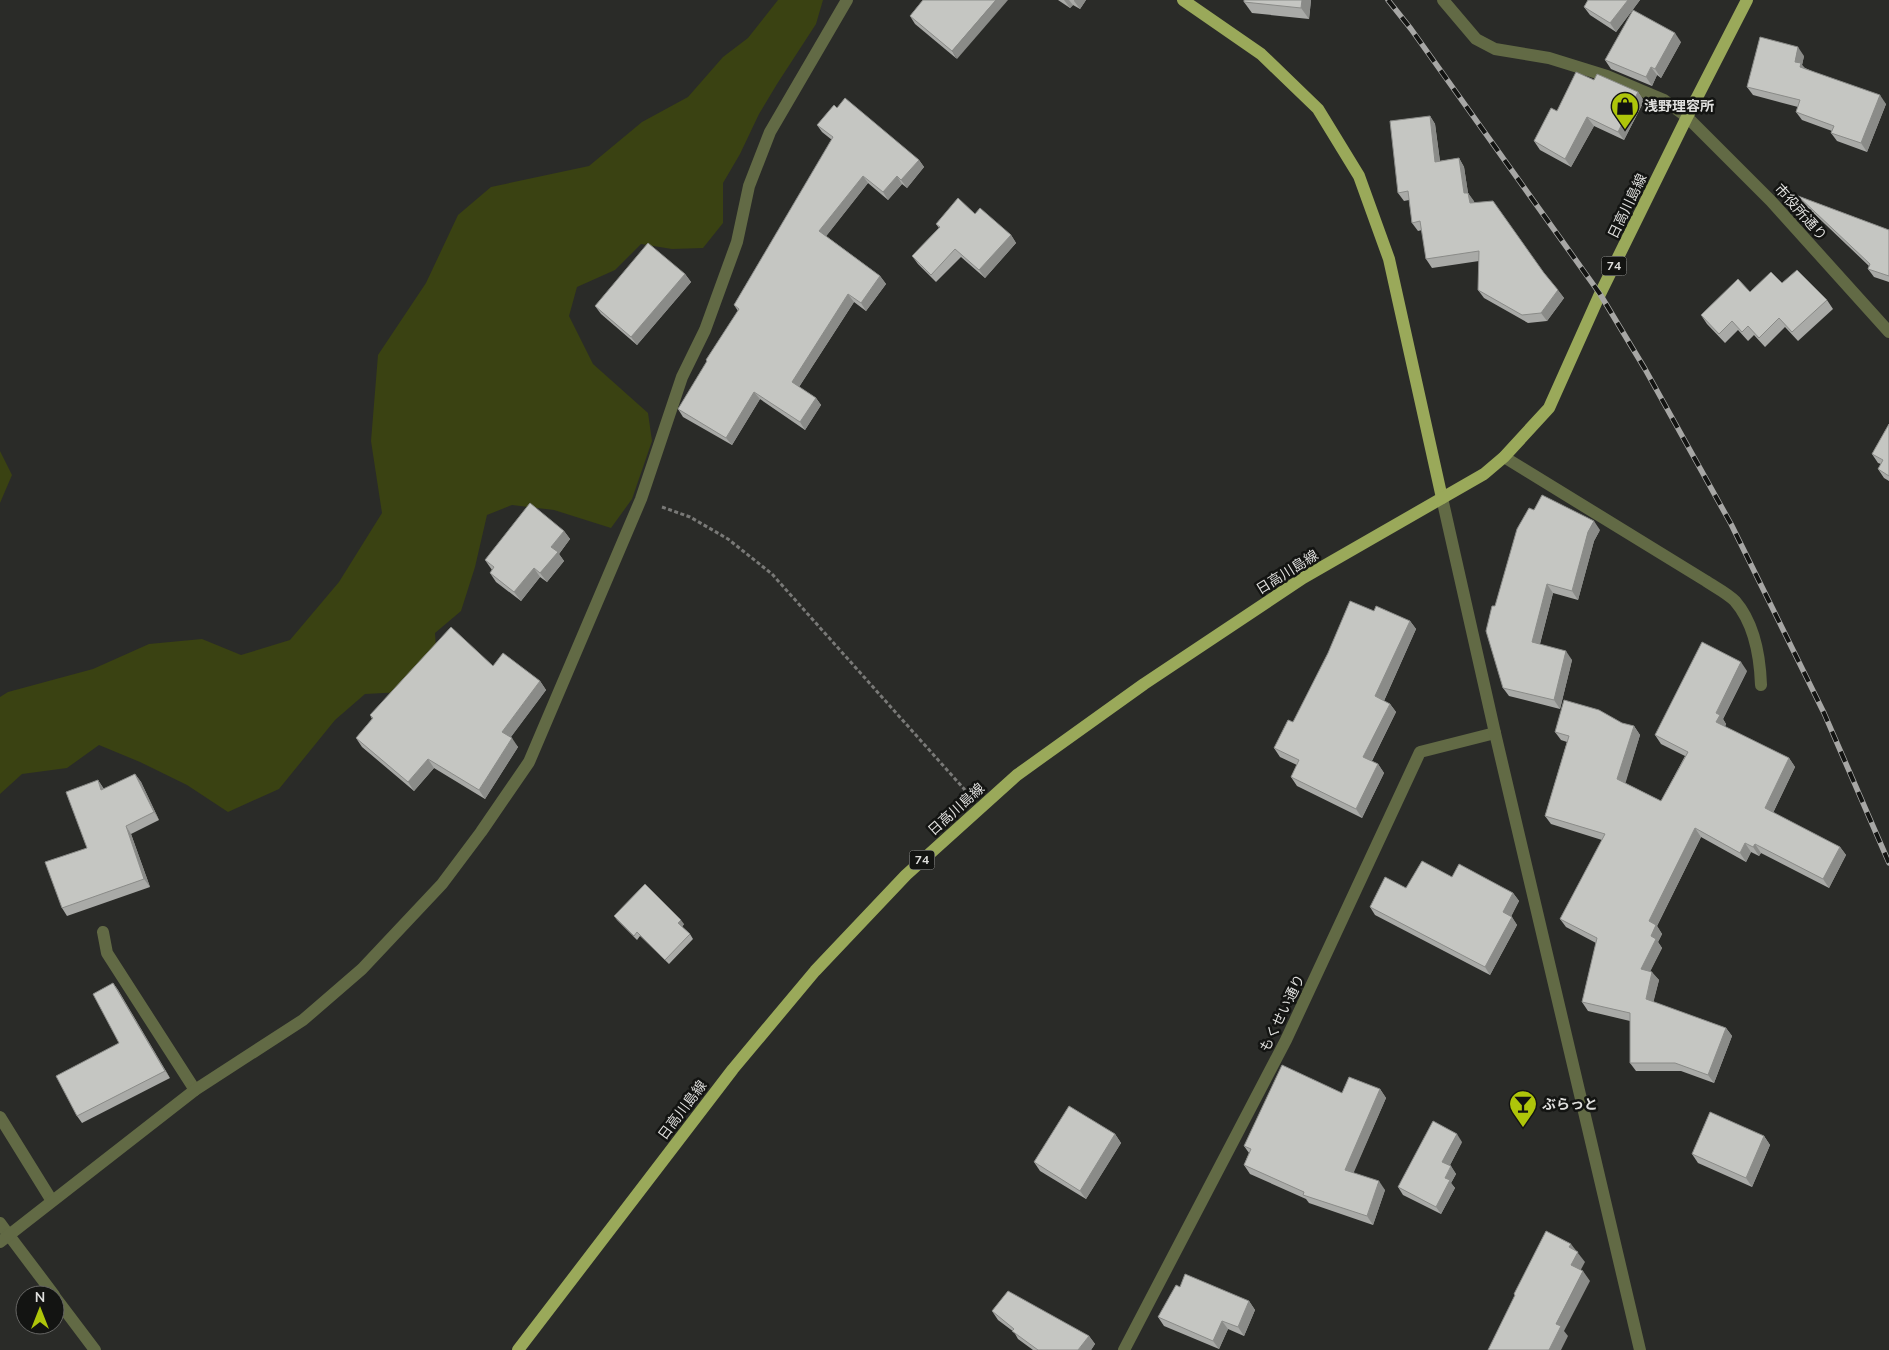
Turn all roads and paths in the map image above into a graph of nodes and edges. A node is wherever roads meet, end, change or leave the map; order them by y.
1 (847, 0) edge
2 (1183, 0) edge
3 (1443, 0) edge
4 (1746, 0) edge
5 (1687, 117) junction
6 (1889, 332) edge
7 (1504, 457) junction
8 (1442, 498) junction
9 (641, 499) junction
10 (1760, 685) dead end
11 (1495, 733) junction
12 (981, 807) junction
13 (103, 932) dead end
14 (194, 1090) junction
15 (0, 1117) edge
16 (52, 1200) junction
17 (0, 1223) edge
18 (4, 1238) edge
19 (45, 1285) edge
20 (65, 1310) edge
21 (95, 1350) edge
22 (518, 1350) edge
23 (1124, 1350) edge
24 (1640, 1350) edge

1 - 9 street
2 - 8 main road
3 - 5 street, 市役所通り
4 - 5 main road, 日高川島線 / 74
5 - 6 street, 市役所通り
5 - 7 main road, 日高川島線 / 74
7 - 8 main road, 日高川島線 / 74
7 - 10 street
8 - 11 street
8 - 12 main road, 日高川島線 / 74
9 - 12 path
9 - 14 street
11 - 23 street, もくせい通り
11 - 24 street
12 - 22 main road, 日高川島線 / 74
13 - 14 street
14 - 16 street
15 - 16 street
16 - 18 street
17 - 18 street
18 - 19 street
20 - 21 street

